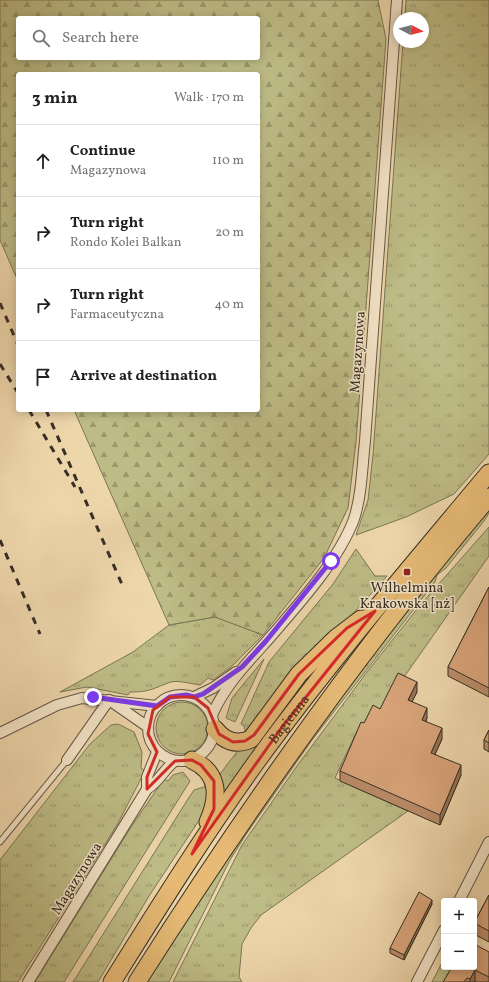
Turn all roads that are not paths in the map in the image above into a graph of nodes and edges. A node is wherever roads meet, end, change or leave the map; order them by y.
1 (397, 0) edge
2 (489, 473) edge
3 (489, 497) edge
4 (375, 611) junction
5 (242, 667) junction
6 (194, 697) junction
7 (109, 700) junction
8 (157, 706) junction
9 (214, 722) junction
10 (148, 727) junction
11 (0, 733) edge
12 (157, 752) junction
13 (67, 760) joint
14 (184, 761) junction
15 (147, 789) junction
16 (0, 842) edge
17 (489, 842) edge
18 (192, 854) junction
19 (461, 898) edge
20 (442, 934) edge
21 (28, 982) edge
22 (112, 982) edge
23 (137, 982) edge
24 (417, 982) edge

1 - 5 street, Magazynowa
2 - 4 main road, Bagienna
3 - 23 main road, Bagienna
4 - 9 main road
4 - 18 main road, Bagienna
5 - 6 street, Magazynowa
5 - 9 street, Magazynowa
6 - 8 street
6 - 9 street
7 - 8 street
7 - 10 street
7 - 11 street
7 - 13 street
8 - 10 street
9 - 14 street
10 - 12 street
12 - 14 street
12 - 15 street, Magazynowa
13 - 16 lane
14 - 15 street, Magazynowa
14 - 18 main road
15 - 21 street, Magazynowa
17 - 19 street
18 - 22 main road, Bagienna
20 - 24 street

